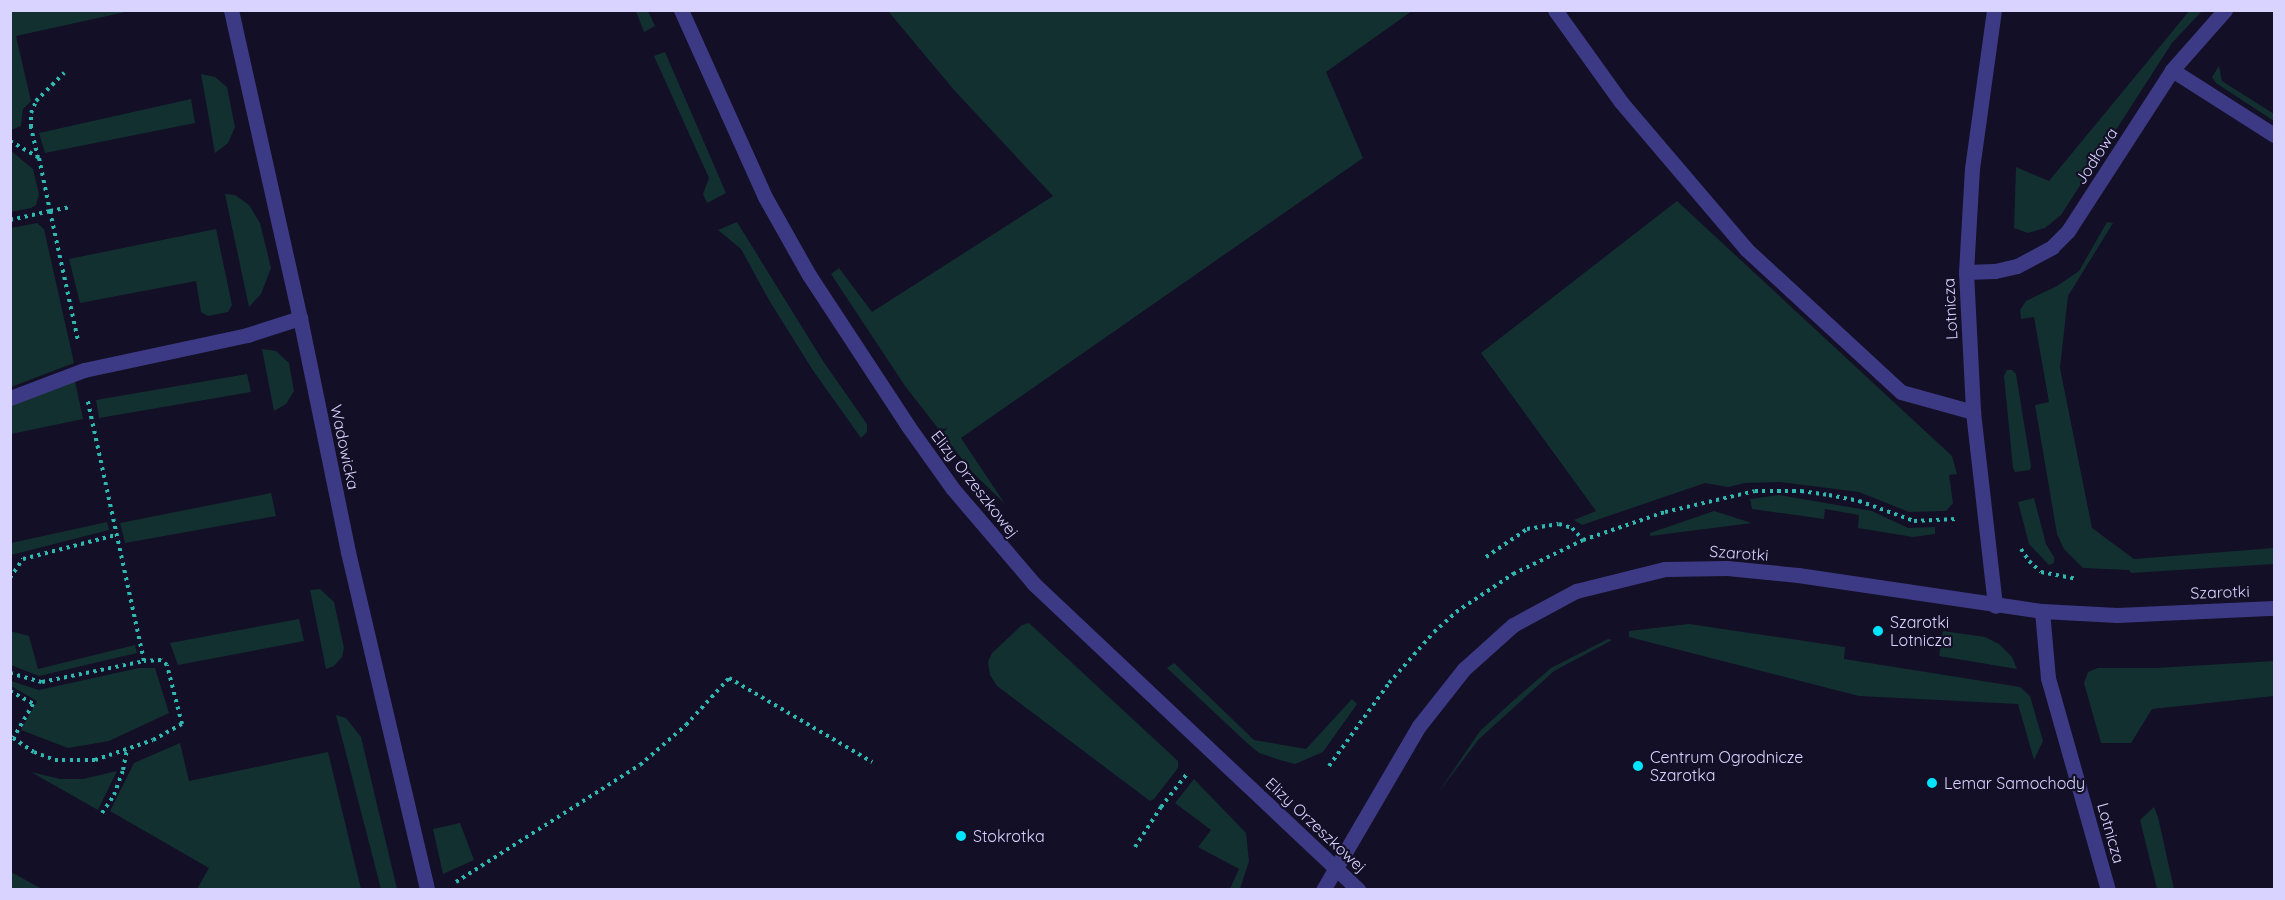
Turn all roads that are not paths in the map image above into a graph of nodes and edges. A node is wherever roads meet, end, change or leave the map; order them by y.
1 (231, 10) edge
2 (681, 10) edge
3 (1555, 10) edge
4 (1994, 10) edge
5 (2225, 10) edge
6 (2172, 70) junction
7 (2274, 135) edge
8 (1966, 272) junction
9 (300, 318) junction
10 (10, 398) edge
11 (1973, 412) junction
12 (1995, 606) junction
13 (2274, 608) edge
14 (2042, 611) junction
15 (1335, 867) junction
16 (427, 890) edge
17 (1323, 890) edge
18 (1359, 890) edge
19 (2108, 890) edge

1 - 9 street, Wadowicka
2 - 15 street, Elizy Orzeszkowej
3 - 11 street
4 - 8 street, Lotnicza
5 - 6 street, Jodłowa
6 - 7 street
6 - 8 street, Jodłowa
8 - 11 street, Lotnicza
9 - 10 street
9 - 16 street, Wadowicka
11 - 12 street, Lotnicza
12 - 14 street, Szarotki
12 - 15 street, Szarotki
13 - 14 street, Szarotki
14 - 19 street, Lotnicza
15 - 17 street, Szarotki
15 - 18 street, Elizy Orzeszkowej

